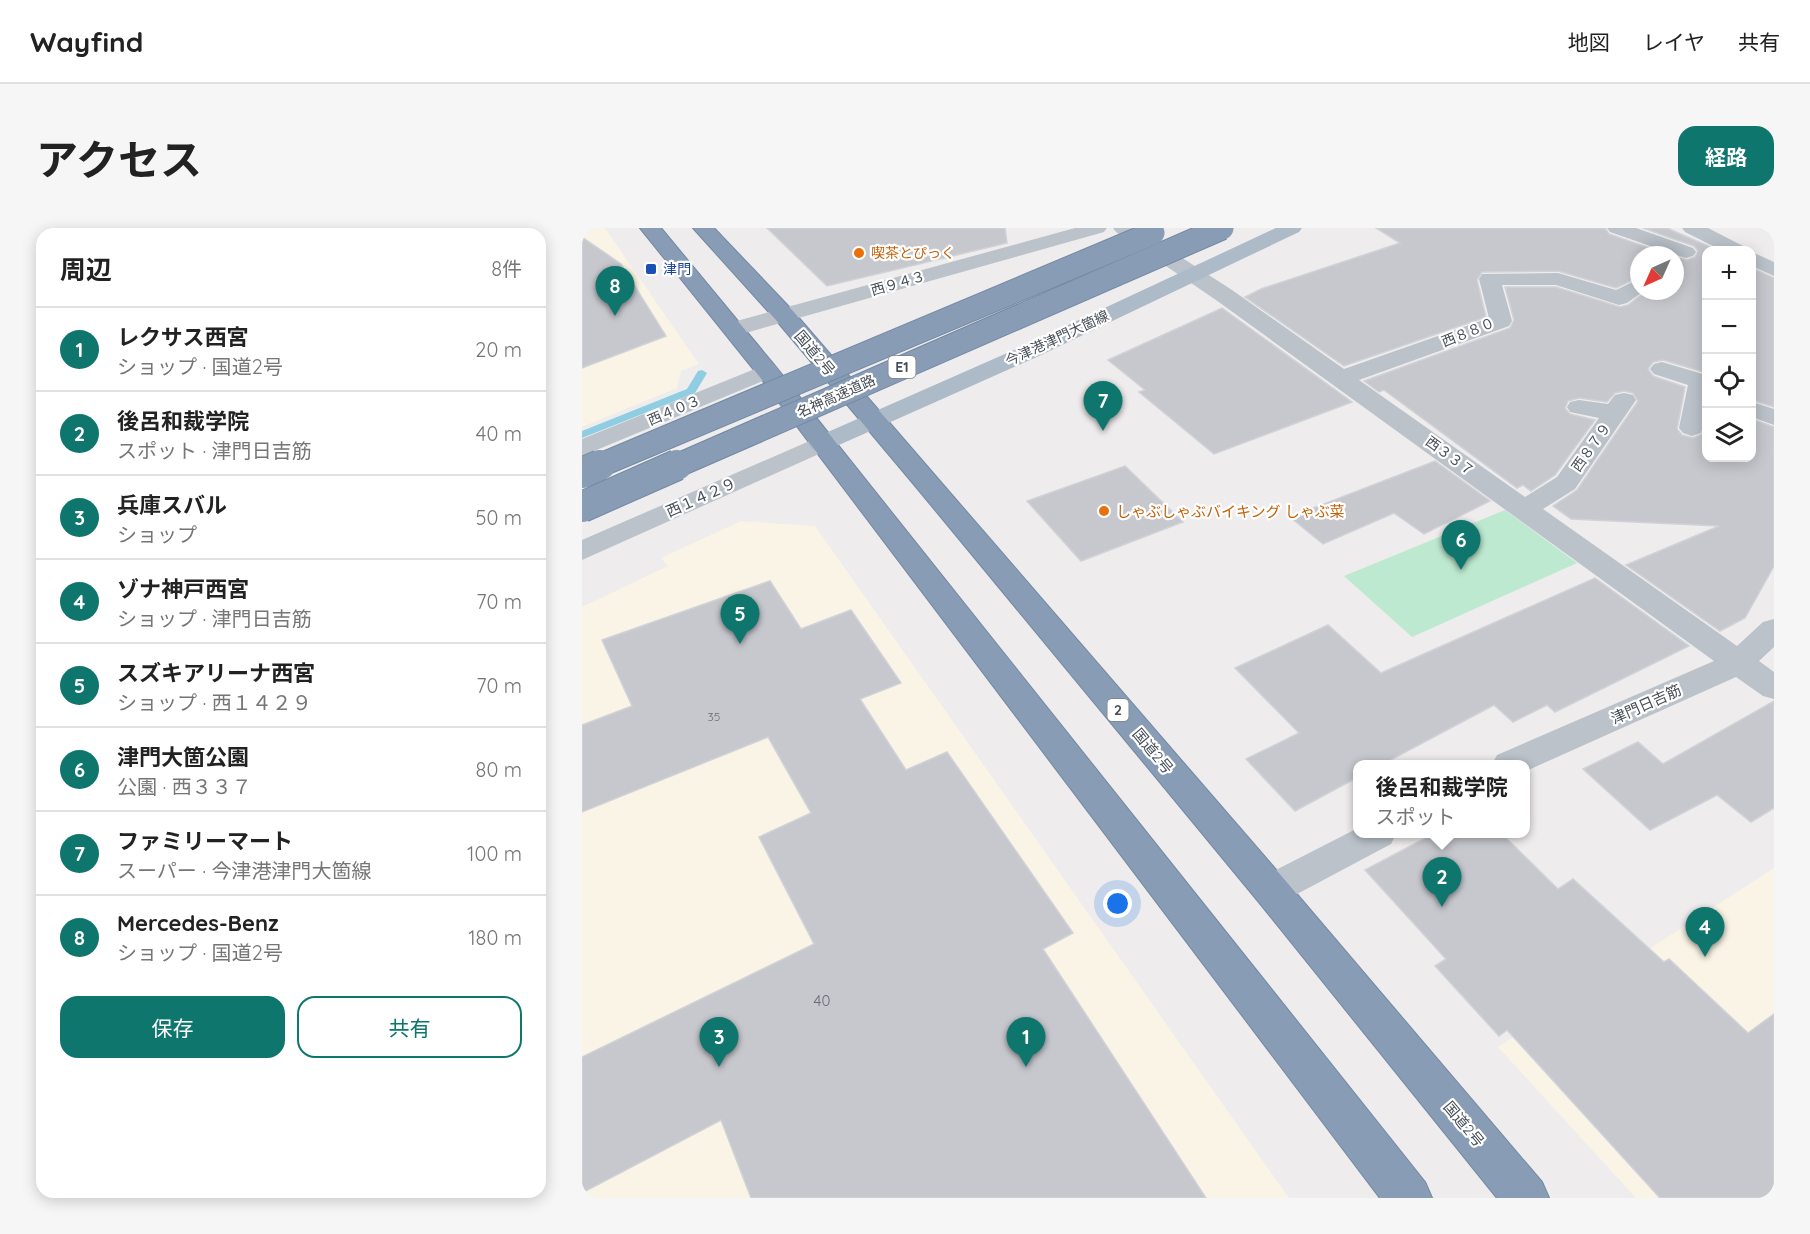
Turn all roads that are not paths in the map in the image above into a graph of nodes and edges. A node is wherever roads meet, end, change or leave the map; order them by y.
1 (650, 228) edge
2 (703, 228) edge
3 (1097, 228) edge
4 (1123, 228) edge
5 (1164, 228) edge
6 (1222, 228) edge
7 (1292, 228) edge
8 (1617, 228) edge
9 (1692, 228) edge
10 (1658, 246) edge
11 (1728, 246) edge
12 (1684, 256) edge
13 (1702, 258) edge
14 (1756, 260) edge
15 (1756, 268) edge
16 (1774, 270) edge
17 (1194, 273) junction
18 (1630, 291) edge
19 (784, 315) junction
20 (734, 329) junction
21 (1662, 369) dead end
22 (767, 371) junction
23 (1341, 378) junction
24 (1702, 387) edge
25 (1702, 396) edge
26 (1579, 406) dead end
27 (1756, 410) edge
28 (1774, 417) edge
29 (872, 420) junction
30 (1692, 428) dead end
31 (821, 444) junction
32 (582, 448) edge
33 (582, 473) edge
34 (582, 507) edge
35 (1524, 509) junction
36 (582, 551) edge
37 (1774, 628) edge
38 (1738, 663) junction
39 (1774, 688) edge
40 (1520, 760) edge
41 (1370, 838) edge
42 (1270, 890) junction
43 (1409, 1198) edge
44 (1526, 1198) edge

1 - 20 highway
2 - 19 highway, 国道2号 / 2
3 - 19 street, 西９４３
4 - 17 street, 西３３７
5 - 33 highway, 名神高速道路 / E1, bridge
6 - 34 highway, 名神高速道路 / E1, bridge
7 - 17 main road, 今津港津門大箇線
8 - 10 street
9 - 11 street
12 - 13 street
14 - 16 street
15 - 16 street
17 - 23 street, 西３３７
17 - 29 main road, 今津港津門大箇線
18 - 23 street, 西８８０
19 - 20 street, 西９４３
19 - 29 highway, 国道2号 / 2
20 - 22 highway
21 - 24 street
22 - 31 highway
22 - 32 street, 西４０３
23 - 35 street, 西３３７
25 - 30 street
26 - 35 street, 西８７９
27 - 28 street
29 - 31 main road, 今津港津門大箇線
29 - 42 highway, 国道2号 / 2
31 - 36 street, 西１４２９
31 - 43 highway
35 - 38 street, 西３３７
37 - 38 street, 津門日吉筋
38 - 39 street, 西３３７
38 - 40 street, 津門日吉筋
41 - 42 street
42 - 44 highway, 国道2号 / 2

